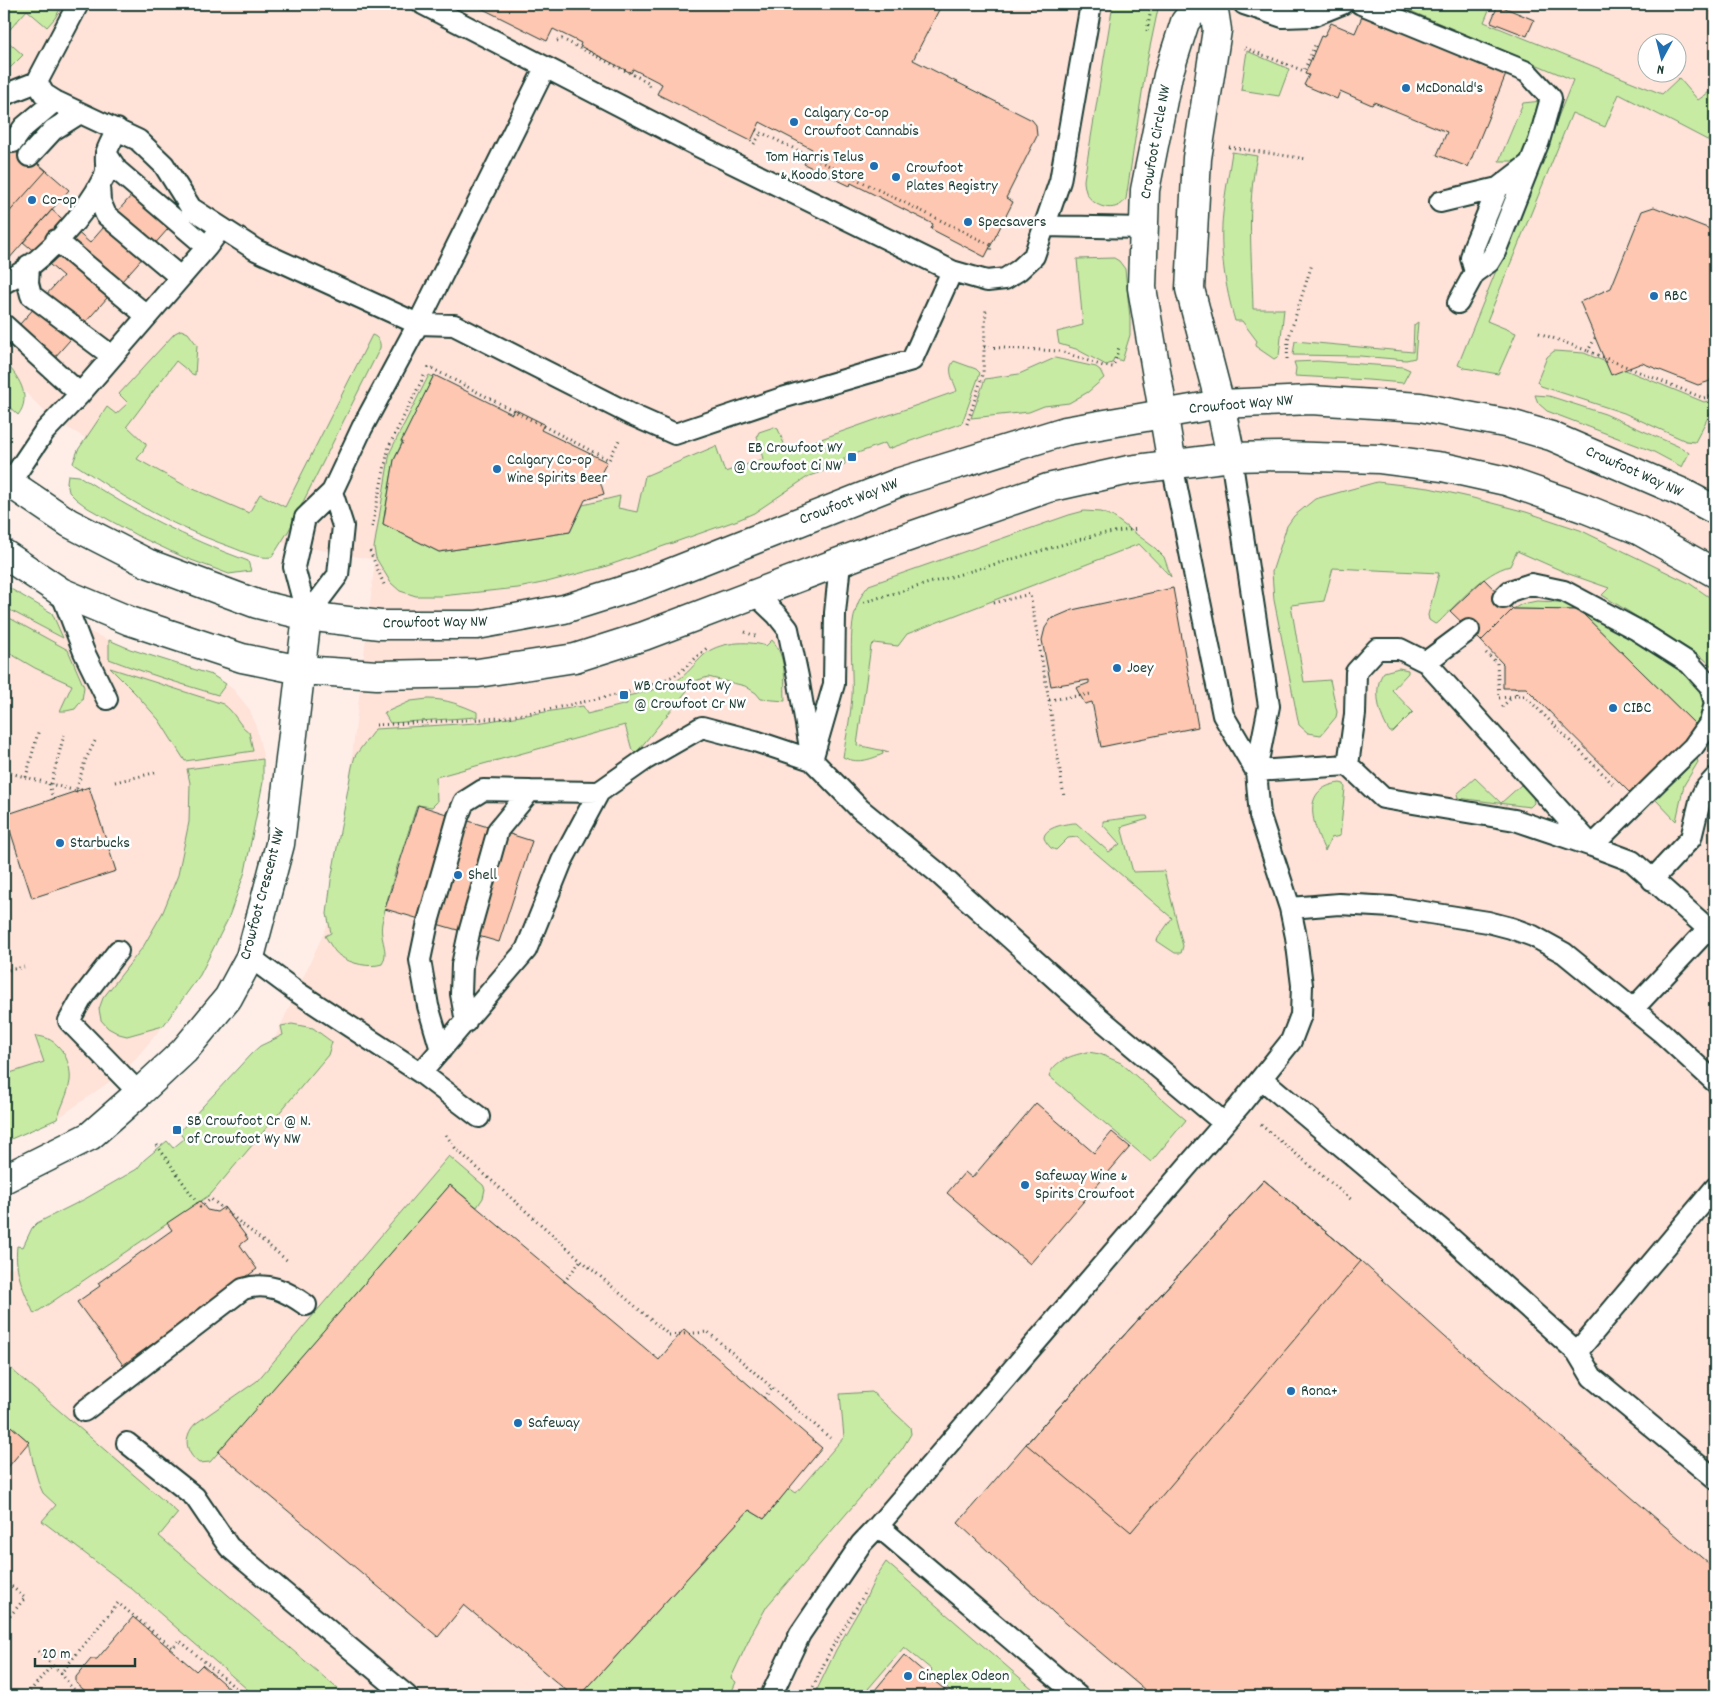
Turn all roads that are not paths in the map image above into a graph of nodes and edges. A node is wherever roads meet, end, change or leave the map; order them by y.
1 (78, 4) edge
2 (423, 4) edge
3 (1090, 4) edge
4 (1199, 4) edge
5 (1213, 4) edge
6 (1244, 4) edge
7 (1342, 4) edge
8 (1360, 4) edge
9 (545, 68) junction
10 (37, 82) junction
11 (4, 96) edge
12 (55, 101) junction
13 (80, 113) junction
14 (117, 129) junction
15 (12, 142) dead end
16 (106, 153) junction
17 (29, 156) dead end
18 (1529, 164) junction
19 (99, 186) junction
20 (1498, 188) junction
21 (1440, 202) dead end
22 (1044, 226) junction
23 (220, 228) junction
24 (1144, 228) junction
25 (56, 240) junction
26 (207, 247) junction
27 (29, 265) junction
28 (952, 271) junction
29 (1475, 272) junction
30 (180, 277) junction
31 (4, 284) edge
32 (1458, 303) dead end
33 (147, 316) junction
34 (418, 324) junction
35 (4, 325) edge
36 (112, 356) junction
37 (80, 394) junction
38 (1220, 404) junction
39 (1164, 413) junction
40 (1231, 457) junction
41 (1172, 464) junction
42 (6, 481) edge
43 (332, 492) junction
44 (1715, 510) edge
45 (4, 554) edge
46 (840, 563) junction
47 (1714, 569) edge
48 (61, 592) junction
49 (755, 594) junction
50 (1503, 598) dead end
51 (307, 616) junction
52 (1469, 630) dead end
53 (1426, 662) junction
54 (300, 670) junction
55 (107, 700) dead end
56 (1715, 703) edge
57 (812, 760) junction
58 (1348, 765) junction
59 (1256, 771) junction
60 (1715, 778) edge
61 (530, 791) junction
62 (599, 792) junction
63 (1592, 846) junction
64 (1652, 880) junction
65 (1290, 908) junction
66 (1712, 932) edge
67 (118, 951) dead end
68 (250, 957) junction
69 (1633, 1009) junction
70 (466, 1022) junction
71 (441, 1050) junction
72 (421, 1074) junction
73 (1262, 1079) junction
74 (1715, 1082) edge
75 (139, 1093) junction
76 (479, 1117) dead end
77 (1224, 1123) junction
78 (4, 1179) edge
79 (1715, 1188) edge
80 (306, 1305) dead end
81 (1577, 1352) junction
82 (84, 1411) dead end
83 (127, 1443) dead end
84 (1715, 1479) edge
85 (878, 1526) junction
86 (407, 1696) edge
87 (771, 1696) edge
88 (1078, 1696) edge

1 - 10 lane
2 - 9 lane
3 - 22 lane
4 - 24 street, Crowfoot Circle NW
5 - 38 street
6 - 7 lane
8 - 18 lane
9 - 28 lane
9 - 34 lane
10 - 11 lane
10 - 12 lane
12 - 13 lane
12 - 15 lane
13 - 14 lane
13 - 17 lane
14 - 16 lane
14 - 23 lane
16 - 19 lane
16 - 26 lane
18 - 20 lane
18 - 29 lane
19 - 25 lane
19 - 30 lane
20 - 21 lane
20 - 29 lane
22 - 24 lane
22 - 28 lane
23 - 26 lane
23 - 34 lane
24 - 39 street, Crowfoot Circle NW
25 - 27 lane
25 - 33 lane
26 - 30 lane
27 - 31 lane
27 - 36 lane
28 - 34 lane
29 - 32 lane
30 - 33 lane
33 - 36 lane
34 - 43 lane
35 - 37 lane
36 - 37 lane
37 - 42 lane
38 - 39 street, Crowfoot Way NW
38 - 40 street
38 - 44 street, Crowfoot Way NW
39 - 41 street, Crowfoot Circle NW
39 - 51 street, Crowfoot Way NW
40 - 41 street
40 - 47 street
40 - 59 lane
41 - 46 street
41 - 59 lane
42 - 51 street, Crowfoot Way NW
43 - 51 lane
43 - 51 lane
45 - 48 street
46 - 49 street
46 - 57 lane
48 - 54 street
48 - 55 lane
49 - 54 street
49 - 57 lane
50 - 56 lane
51 - 54 street, Crowfoot Crescent NW
52 - 53 lane
53 - 58 lane
53 - 63 lane
54 - 68 street, Crowfoot Crescent NW
56 - 63 lane
57 - 62 lane
57 - 77 lane
58 - 59 lane
58 - 63 lane
59 - 65 lane
60 - 64 lane
61 - 62 lane
61 - 70 lane
61 - 71 lane
62 - 70 lane
63 - 64 lane
64 - 66 lane
65 - 69 lane
65 - 73 lane
66 - 69 lane
67 - 75 lane
68 - 72 lane
68 - 75 street, Crowfoot Crescent NW
69 - 74 lane
70 - 71 lane
71 - 72 lane
72 - 76 lane
73 - 77 lane
73 - 81 lane
75 - 78 street, Crowfoot Crescent NW
77 - 85 lane
79 - 81 lane
80 - 82 lane
81 - 84 lane
83 - 86 lane
85 - 87 lane
85 - 88 lane

